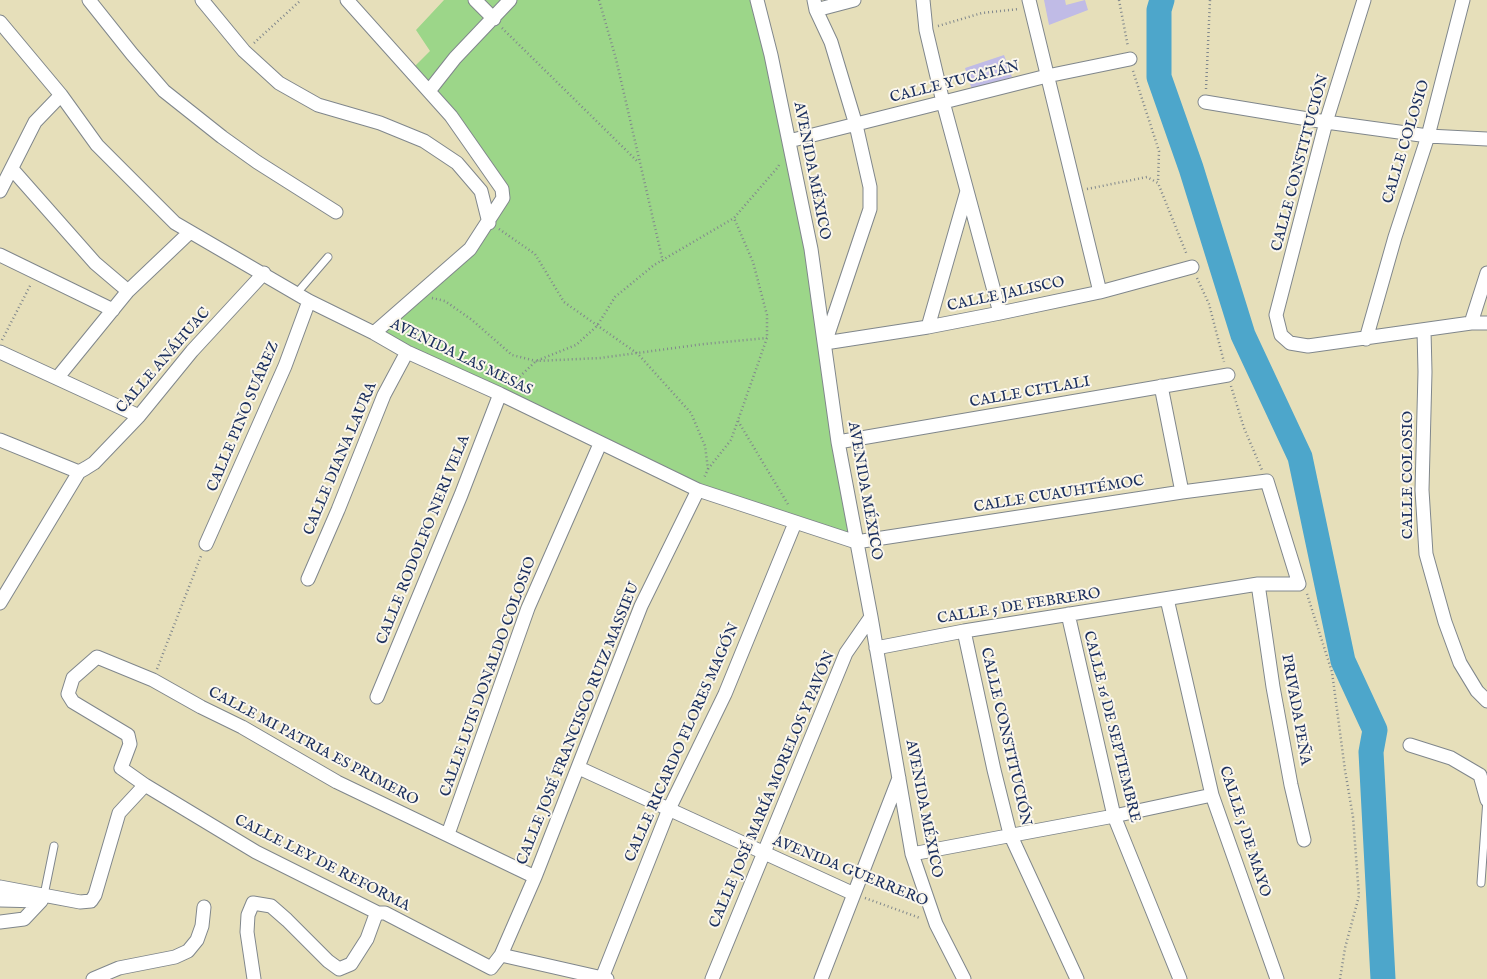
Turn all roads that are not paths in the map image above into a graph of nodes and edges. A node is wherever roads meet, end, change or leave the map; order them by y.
1 (90, 0) edge
2 (202, 0) edge
3 (346, 0) edge
4 (475, 0) edge
5 (510, 0) edge
6 (757, 0) edge
7 (854, 0) edge
8 (923, 0) edge
9 (1364, 0) edge
10 (1464, 0) edge
11 (820, 4) edge
12 (1030, 4) edge
13 (494, 19) junction
14 (0, 22) edge
15 (1130, 59) road end
16 (1047, 76) junction
17 (429, 91) junction
18 (61, 95) junction
19 (943, 102) junction
20 (1205, 102) road end
21 (1326, 122) junction
22 (856, 125) junction
23 (1428, 136) junction
24 (1487, 139) edge
25 (789, 141) junction
26 (12, 169) junction
27 (968, 189) junction
28 (0, 191) edge
29 (336, 212) dead end
30 (489, 223) junction
31 (190, 232) junction
32 (0, 255) edge
33 (328, 257) dead end
34 (1192, 267) dead end
35 (264, 273) junction
36 (1487, 273) edge
37 (128, 291) junction
38 (1100, 292) junction
39 (297, 293) junction
40 (309, 301) junction
41 (113, 310) junction
42 (1000, 313) junction
43 (1471, 323) junction
44 (1487, 323) edge
45 (928, 327) junction
46 (1424, 330) junction
47 (374, 333) junction
48 (1366, 339) junction
49 (825, 343) junction
50 (0, 352) edge
51 (406, 352) junction
52 (1228, 375) road end
53 (58, 377) junction
54 (1161, 386) junction
55 (500, 394) junction
56 (139, 416) junction
57 (0, 440) edge
58 (838, 442) junction
59 (600, 444) junction
60 (83, 470) junction
61 (698, 490) junction
62 (1182, 492) junction
63 (795, 522) junction
64 (856, 542) junction
65 (206, 544) road end
66 (308, 579) dead end
67 (1258, 584) junction
68 (1299, 584) joint
69 (1167, 599) junction
70 (0, 602) edge
71 (1068, 614) junction
72 (871, 617) junction
73 (964, 631) junction
74 (876, 648) junction
75 (377, 697) dead end
76 (1487, 701) edge
77 (1410, 745) dead end
78 (121, 768) joint
79 (579, 768) junction
80 (1483, 771) edge
81 (899, 778) junction
82 (145, 785) junction
83 (1212, 795) junction
84 (1487, 799) edge
85 (669, 809) junction
86 (1114, 816) junction
87 (448, 834) junction
88 (1010, 834) junction
89 (1304, 840) dead end
90 (54, 846) dead end
91 (764, 854) junction
92 (912, 854) junction
93 (535, 877) junction
94 (1481, 883) dead end
95 (0, 887) edge
96 (854, 894) junction
97 (43, 898) junction
98 (0, 900) edge
99 (204, 907) dead end
100 (378, 913) junction
101 (0, 922) edge
102 (501, 955) junction
103 (491, 968) joint
104 (341, 974) edge
105 (604, 978) edge
106 (93, 979) edge
107 (254, 979) edge
108 (712, 979) edge
109 (822, 979) edge
110 (964, 979) edge
111 (1077, 979) edge
112 (1180, 979) edge
113 (1277, 979) edge

1 - 29 street
2 - 30 street
3 - 17 street
4 - 13 street
5 - 13 street
6 - 25 street, AVENIDA MÉXICO
7 - 11 street
8 - 19 street
9 - 21 street, CALLE CONSTITUCIÓN
10 - 23 street, CALLE COLOSIO
11 - 22 street
12 - 16 street
13 - 17 street
14 - 18 street, AVENIDA LAS MESAS
15 - 16 street, CALLE YUCATÁN
16 - 19 street, CALLE YUCATÁN
16 - 38 street
17 - 30 street
18 - 26 street
18 - 31 street, AVENIDA LAS MESAS
19 - 22 street, CALLE YUCATÁN
19 - 27 street
20 - 21 street
21 - 23 street
21 - 48 street, CALLE CONSTITUCIÓN
22 - 25 street, CALLE YUCATÁN
22 - 49 street
23 - 24 street
23 - 48 street, CALLE COLOSIO
25 - 49 street, AVENIDA MÉXICO
26 - 28 street
26 - 37 street
27 - 42 street
27 - 45 street
30 - 47 street
31 - 35 street, AVENIDA LAS MESAS
31 - 37 street
32 - 41 street
33 - 39 lane
34 - 38 street, CALLE JALISCO
35 - 39 street, AVENIDA LAS MESAS
35 - 56 street, CALLE ANÁHUAC
36 - 43 street
37 - 41 street
38 - 42 street, CALLE JALISCO
39 - 40 street, AVENIDA LAS MESAS
40 - 47 street, AVENIDA LAS MESAS
40 - 65 street, CALLE PINO SUÁREZ
41 - 53 street
42 - 45 street, CALLE JALISCO
43 - 44 street
43 - 46 street
45 - 49 street, CALLE JALISCO
46 - 48 street
46 - 76 street, CALLE COLOSIO
47 - 51 street, AVENIDA LAS MESAS
49 - 58 street, AVENIDA MÉXICO
50 - 53 street
51 - 55 street, AVENIDA LAS MESAS
51 - 66 street, CALLE DIANA LAURA
52 - 54 street, CALLE CITLALI
53 - 56 street
54 - 58 street, CALLE CITLALI
54 - 62 street
55 - 59 street, AVENIDA LAS MESAS
55 - 75 street, CALLE RODOLFO NERI VELA
56 - 60 street, CALLE ANÁHUAC
57 - 60 street
58 - 64 street, AVENIDA MÉXICO
59 - 61 street, AVENIDA LAS MESAS
59 - 87 street, CALLE LUIS DONALDO COLOSIO
60 - 70 street, CALLE ANÁHUAC
61 - 63 street, AVENIDA LAS MESAS
61 - 79 street, CALLE JOSÉ FRANCISCO RUIZ MASSIEU
62 - 64 street, CALLE CUAUHTÉMOC
62 - 68 street, CALLE CUAUHTÉMOC
63 - 64 street
63 - 85 street, CALLE RICARDO FLORES MAGÓN
64 - 72 street, AVENIDA MÉXICO
67 - 68 street, CALLE 5 DE FEBRERO
67 - 69 street, CALLE 5 DE FEBRERO
67 - 89 street, PRIVADA PEÑA
69 - 71 street, CALLE 5 DE FEBRERO
69 - 83 street, CALLE 5 DE MAYO
71 - 73 street, CALLE 5 DE FEBRERO
71 - 86 street, CALLE 16 DE SEPTIEMBRE
72 - 74 street, AVENIDA MÉXICO
72 - 91 street, CALLE JOSÉ MARÍA MORELOS Y PAVÓN
73 - 74 street, CALLE 5 DE FEBRERO
73 - 88 street, CALLE CONSTITUCIÓN
74 - 81 street, AVENIDA MÉXICO
77 - 80 street
78 - 82 street, CALLE LEY DE REFORMA
78 - 87 street, CALLE MI PATRIA ES PRIMERO
79 - 85 street, AVENIDA GUERRERO
79 - 93 street, CALLE JOSÉ FRANCISCO RUIZ MASSIEU
80 - 84 street
81 - 92 street, AVENIDA MÉXICO
81 - 96 street
82 - 97 street
82 - 100 street, CALLE LEY DE REFORMA
83 - 86 street
83 - 113 street, CALLE 5 DE MAYO
84 - 94 lane
85 - 91 street, AVENIDA GUERRERO
85 - 105 street, CALLE RICARDO FLORES MAGÓN
86 - 88 street
86 - 112 street, CALLE 16 DE SEPTIEMBRE
87 - 93 street, CALLE MI PATRIA ES PRIMERO
88 - 92 street
88 - 111 street, CALLE CONSTITUCIÓN
90 - 97 lane
91 - 96 street, AVENIDA GUERRERO
91 - 108 street, CALLE JOSÉ MARÍA MORELOS Y PAVÓN
92 - 110 street, AVENIDA MÉXICO
93 - 102 street, CALLE JOSÉ FRANCISCO RUIZ MASSIEU
95 - 97 street
96 - 109 street
97 - 98 street
97 - 101 street
99 - 106 street
100 - 103 street, CALLE LEY DE REFORMA
100 - 104 street
102 - 103 street, CALLE JOSÉ FRANCISCO RUIZ MASSIEU
102 - 105 street
104 - 107 street

